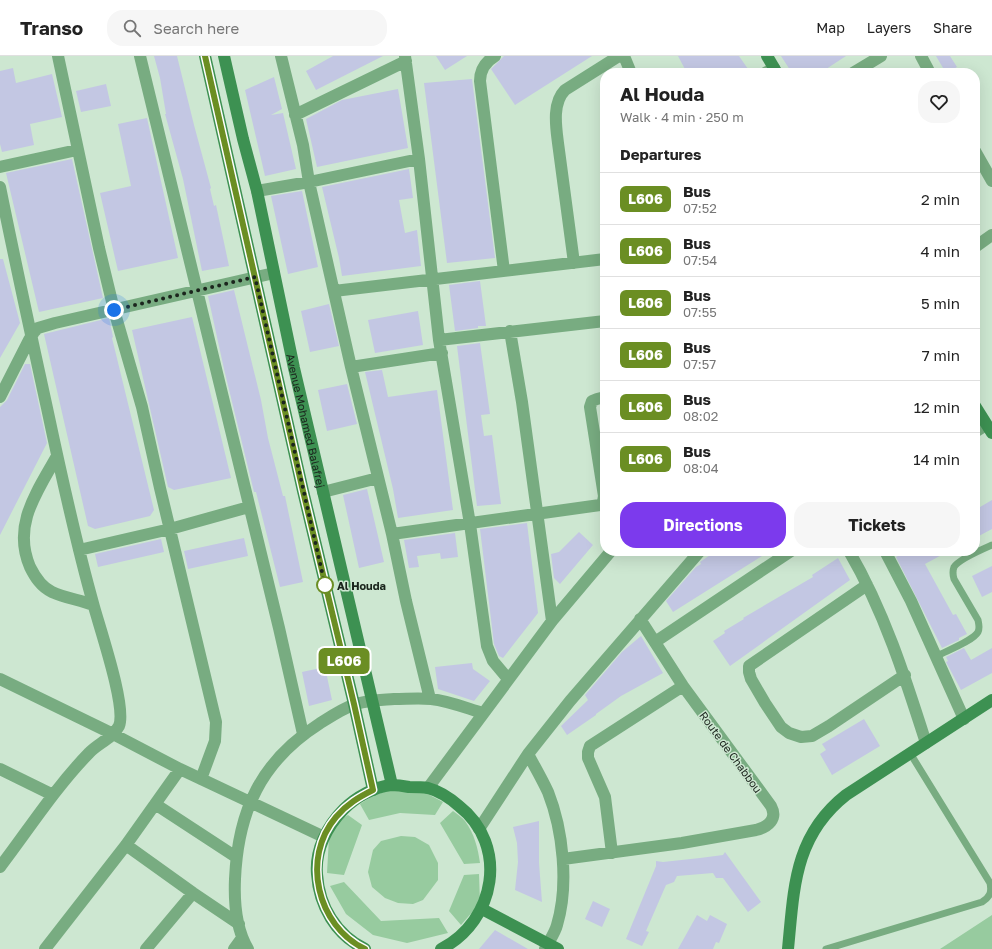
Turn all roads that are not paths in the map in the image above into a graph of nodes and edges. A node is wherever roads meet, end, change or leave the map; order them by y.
1 (58, 56) edge
2 (140, 56) edge
3 (205, 56) edge
4 (224, 56) edge
5 (281, 56) edge
6 (495, 56) edge
7 (619, 56) edge
8 (624, 56) edge
9 (767, 56) edge
10 (881, 56) edge
11 (921, 56) edge
12 (405, 58) edge
13 (629, 68) edge
14 (771, 68) edge
15 (861, 68) edge
16 (927, 68) edge
17 (295, 114) junction
18 (77, 150) junction
19 (419, 159) junction
20 (980, 160) edge
21 (0, 167) edge
22 (992, 181) edge
23 (309, 182) junction
24 (0, 187) edge
25 (257, 191) junction
26 (992, 235) edge
27 (980, 243) edge
28 (600, 260) edge
29 (574, 263) junction
30 (504, 270) junction
31 (274, 273) junction
32 (255, 277) junction
33 (432, 280) junction
34 (197, 290) junction
35 (334, 291) junction
36 (114, 310) junction
37 (600, 322) edge
38 (510, 331) junction
39 (31, 336) junction
40 (439, 340) junction
41 (442, 353) junction
42 (351, 367) junction
43 (0, 397) edge
44 (600, 398) edge
45 (980, 414) edge
46 (989, 429) edge
47 (57, 456) junction
48 (600, 471) edge
49 (378, 478) junction
50 (323, 492) junction
51 (600, 504) edge
52 (249, 507) junction
53 (537, 514) junction
54 (470, 524) junction
55 (170, 529) junction
56 (392, 534) junction
57 (992, 545) edge
58 (79, 550) junction
59 (980, 551) edge
60 (607, 556) edge
61 (696, 556) edge
62 (780, 556) edge
63 (852, 556) edge
64 (888, 556) edge
65 (971, 556) edge
66 (867, 585) junction
67 (93, 604) junction
68 (640, 619) junction
69 (552, 621) junction
70 (655, 642) junction
71 (937, 656) junction
72 (905, 675) junction
73 (0, 679) edge
74 (508, 679) junction
75 (683, 686) junction
76 (430, 699) junction
77 (372, 700) junction
78 (992, 700) edge
79 (354, 704) junction
80 (483, 713) junction
81 (964, 719) junction
82 (113, 734) junction
83 (303, 734) junction
84 (926, 743) junction
85 (910, 753) junction
86 (528, 754) junction
87 (0, 769) edge
88 (180, 769) junction
89 (201, 779) junction
90 (392, 785) junction
91 (428, 788) junction
92 (373, 790) junction
93 (52, 795) junction
94 (249, 803) junction
95 (155, 804) junction
96 (479, 829) junction
97 (324, 837) junction
98 (126, 844) junction
99 (612, 854) junction
100 (236, 857) junction
101 (563, 859) junction
102 (0, 867) edge
103 (193, 893) junction
104 (482, 910) junction
105 (239, 924) junction
106 (242, 938) junction
107 (550, 947) edge
108 (45, 949) edge
109 (146, 949) edge
110 (234, 949) edge
111 (248, 949) edge
112 (365, 949) edge
113 (441, 949) edge
114 (788, 949) edge
115 (826, 949) edge

1 - 18 street
2 - 34 street
3 - 32 street, Avenue Mohamed Balafrej
4 - 25 street, Avenue Mohamed Balafrej
5 - 17 street
6 - 30 street
7 - 29 street
8 - 13 street
9 - 14 street
10 - 15 street
11 - 16 street
12 - 17 street
12 - 19 street
17 - 23 street
18 - 21 street
18 - 36 street
19 - 23 street
19 - 33 street
20 - 22 street
23 - 25 street
23 - 35 street
24 - 39 street
25 - 31 street, Avenue Mohamed Balafrej
26 - 27 street
28 - 29 street
29 - 30 street
30 - 33 street
31 - 32 street
31 - 50 street, Avenue Mohamed Balafrej
32 - 34 street
32 - 79 street, Avenue Mohamed Balafrej
33 - 35 street
33 - 40 street
34 - 36 street
34 - 52 street
35 - 42 street
36 - 39 street
36 - 55 street
37 - 38 street
38 - 40 street
38 - 53 street
39 - 43 street
39 - 47 street
40 - 41 street
41 - 42 street
41 - 54 street
42 - 49 street
44 - 48 street
45 - 46 street
47 - 58 street
47 - 67 street
49 - 50 street
49 - 56 street
50 - 77 street, Avenue Mohamed Balafrej
51 - 53 street
52 - 55 street
52 - 83 street
53 - 54 street
53 - 69 street
54 - 56 street
54 - 74 street
55 - 58 street
55 - 89 street
56 - 76 street
57 - 59 lane
58 - 67 street
60 - 69 street
61 - 68 street
62 - 70 street
63 - 66 street
64 - 71 street
65 - 71 lane
66 - 72 street
66 - 72 street
67 - 82 street
68 - 70 street, Route de Chabbou
68 - 86 street
69 - 74 street
70 - 75 street, Route de Chabbou
71 - 81 street
72 - 84 street
73 - 82 street
74 - 80 street
75 - 99 street
75 - 99 street, Route de Chabbou
76 - 77 street
76 - 80 street
77 - 79 street
77 - 90 street, Avenue Mohamed Balafrej
78 - 81 street
79 - 83 street
79 - 92 street, Avenue Mohamed Balafrej
80 - 91 street
81 - 84 street
82 - 88 street
82 - 93 street
83 - 94 street
84 - 85 street
85 - 114 street
85 - 115 lane
86 - 96 street
86 - 101 street
87 - 93 street
88 - 89 street
88 - 95 street
89 - 94 street
90 - 91 street
90 - 92 street
91 - 96 street
92 - 97 street
93 - 102 street
94 - 97 street
94 - 100 street
95 - 98 street
95 - 100 street
96 - 104 street
97 - 112 street
98 - 103 street
98 - 108 street
99 - 101 street, Route de Chabbou
100 - 105 street
101 - 107 street
103 - 105 street
103 - 109 street
104 - 107 street
104 - 113 street
105 - 106 street
106 - 110 street
106 - 111 street

